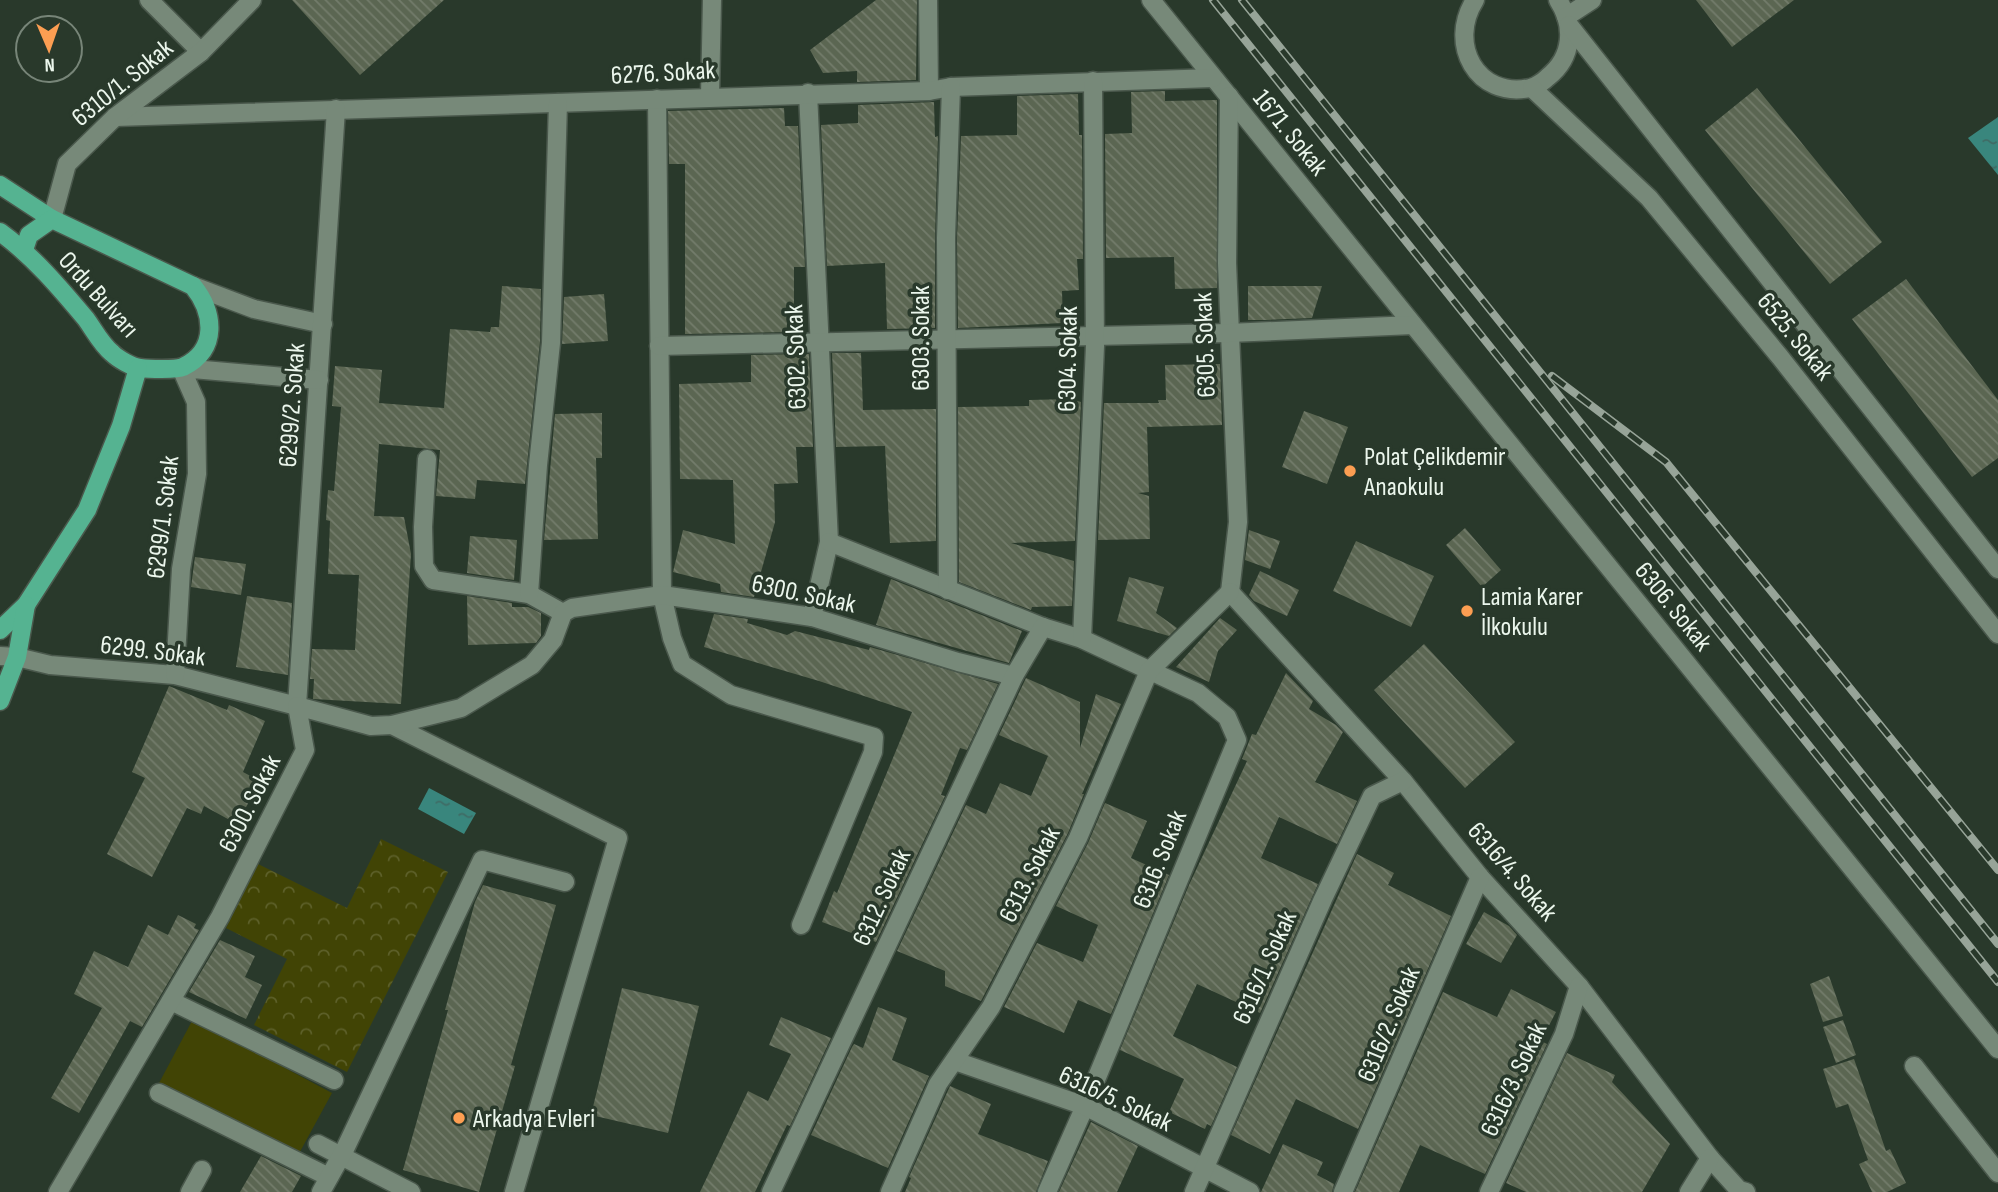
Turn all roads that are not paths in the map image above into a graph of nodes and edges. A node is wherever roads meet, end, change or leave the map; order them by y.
1 (149, 0) edge
2 (252, 0) edge
3 (712, 0) edge
4 (928, 0) edge
5 (1151, 0) edge
6 (1475, 0) edge
7 (1558, 0) edge
8 (1592, 0) edge
9 (1568, 21) junction
10 (201, 52) junction
11 (1213, 78) junction
12 (1093, 81) junction
13 (950, 87) junction
14 (1532, 88) junction
15 (929, 91) junction
16 (808, 93) junction
17 (710, 96) junction
18 (1229, 96) junction
19 (657, 99) junction
20 (558, 103) junction
21 (336, 109) junction
22 (115, 117) junction
23 (0, 185) edge
24 (51, 219) junction
25 (0, 232) edge
26 (24, 250) junction
27 (194, 286) junction
28 (1390, 297) joint
29 (323, 324) junction
30 (1413, 325) junction
31 (1229, 333) junction
32 (1095, 336) junction
33 (946, 340) junction
34 (821, 342) junction
35 (659, 346) junction
36 (138, 368) junction
37 (181, 368) junction
38 (319, 380) junction
39 (427, 459) dead end
40 (830, 541) junction
41 (1998, 569) edge
42 (948, 590) junction
43 (1230, 592) junction
44 (529, 594) junction
45 (662, 595) junction
46 (26, 606) junction
47 (563, 613) junction
48 (812, 617) junction
49 (1043, 626) junction
50 (0, 630) edge
51 (1998, 634) edge
52 (1082, 639) junction
53 (8, 657) edge
54 (1149, 671) junction
55 (175, 675) junction
56 (1014, 676) junction
57 (0, 701) edge
58 (297, 706) junction
59 (392, 725) junction
60 (1403, 781) junction
61 (1480, 877) junction
62 (565, 882) dead end
63 (801, 925) dead end
64 (1579, 986) junction
65 (171, 1000) junction
66 (1998, 1049) edge
67 (955, 1061) junction
68 (1914, 1066) dead end
69 (334, 1080) dead end
70 (159, 1093) dead end
71 (1085, 1107) junction
72 (317, 1144) dead end
73 (341, 1156) junction
74 (1710, 1158) junction
75 (202, 1170) dead end
76 (1204, 1170) junction
77 (1998, 1173) edge
78 (325, 1185) edge
79 (58, 1192) edge
80 (190, 1192) edge
81 (411, 1192) edge
82 (514, 1192) edge
83 (771, 1192) edge
84 (890, 1192) edge
85 (1047, 1192) edge
86 (1194, 1192) edge
87 (1250, 1192) edge
88 (1343, 1192) edge
89 (1489, 1192) edge
90 (1689, 1192) edge
91 (1746, 1192) edge

1 - 10 street
2 - 10 street, 6310/1. Sokak
3 - 17 street
4 - 15 street
5 - 11 street, 1671. Sokak
6 - 14 street
7 - 9 street, 6525. Sokak
8 - 9 street
9 - 14 street
9 - 41 street, 6525. Sokak
10 - 22 street, 6310/1. Sokak
11 - 12 street, 6276. Sokak
11 - 18 street, 1671. Sokak
12 - 13 street, 6276. Sokak
12 - 32 street, 6304. Sokak
13 - 15 street, 6276. Sokak
13 - 33 street, 6303. Sokak
14 - 51 street, 6525. Sokak
15 - 16 street, 6276. Sokak
16 - 17 street, 6276. Sokak
16 - 34 street, 6302. Sokak
17 - 19 street, 6276. Sokak
18 - 28 street, 1671. Sokak
18 - 31 street, 6305. Sokak
19 - 20 street, 6276. Sokak
19 - 35 street
20 - 21 street, 6276. Sokak
20 - 44 street
21 - 22 street, 6276. Sokak
21 - 29 street, 6299/2. Sokak
22 - 24 street, 6310/1. Sokak
23 - 24 main road, Ordu Bulvarı
24 - 26 main road, Ordu Bulvarı
24 - 27 main road, Ordu Bulvarı
25 - 26 main road, Ordu Bulvarı
26 - 36 main road, Ordu Bulvarı
27 - 29 street, Ordu Bulvarı
27 - 37 main road
28 - 30 street, 6306. Sokak
29 - 38 street, 6299/2. Sokak
30 - 31 street
30 - 66 street, 6306. Sokak
31 - 32 street
31 - 43 street, 6305. Sokak
32 - 33 street
32 - 52 street, 6304. Sokak
33 - 34 street
33 - 42 street, 6303. Sokak
34 - 35 street
34 - 40 street, 6302. Sokak
35 - 45 street
36 - 37 main road, Ordu Bulvarı
36 - 46 main road
37 - 38 street, Ordu Bulvarı
37 - 55 street, 6299/1. Sokak
38 - 58 street, 6299/2. Sokak
39 - 44 street
40 - 42 street, 6316. Sokak
40 - 48 street, 6302. Sokak
42 - 49 street, 6316. Sokak
43 - 54 street, 6313. Sokak
43 - 60 street, 6316/4. Sokak
44 - 47 street
45 - 47 street, 6300. Sokak
45 - 48 street, 6300. Sokak
45 - 63 street
46 - 50 main road
46 - 53 main road
47 - 59 street
48 - 56 street, 6300. Sokak
49 - 52 street, 6316. Sokak
49 - 56 street, 6312. Sokak
52 - 54 street, 6316. Sokak
53 - 55 street, 6299. Sokak
53 - 57 main road
54 - 67 street, 6313. Sokak
54 - 71 street, 6316. Sokak
55 - 58 street, 6299. Sokak
56 - 83 street, 6312. Sokak
58 - 59 street
58 - 65 street, 6300. Sokak
59 - 82 street
60 - 61 street, 6316/4. Sokak
60 - 76 street, 6316/1. Sokak
61 - 64 street, 6316/4. Sokak
61 - 88 street, 6316/2. Sokak
62 - 73 street
64 - 74 street, 6316/4. Sokak
64 - 89 street, 6316/3. Sokak
65 - 69 street
65 - 79 street, 6300. Sokak
67 - 71 street, 6316/5. Sokak
67 - 84 street, 6313. Sokak
68 - 77 street
70 - 78 street
71 - 76 street, 6316/5. Sokak
71 - 85 street, 6316. Sokak
72 - 73 street
73 - 78 street
73 - 81 street
74 - 90 street
74 - 91 street, 6316/4. Sokak
75 - 80 street
76 - 86 street, 6316/1. Sokak
76 - 87 street, 6316/5. Sokak

